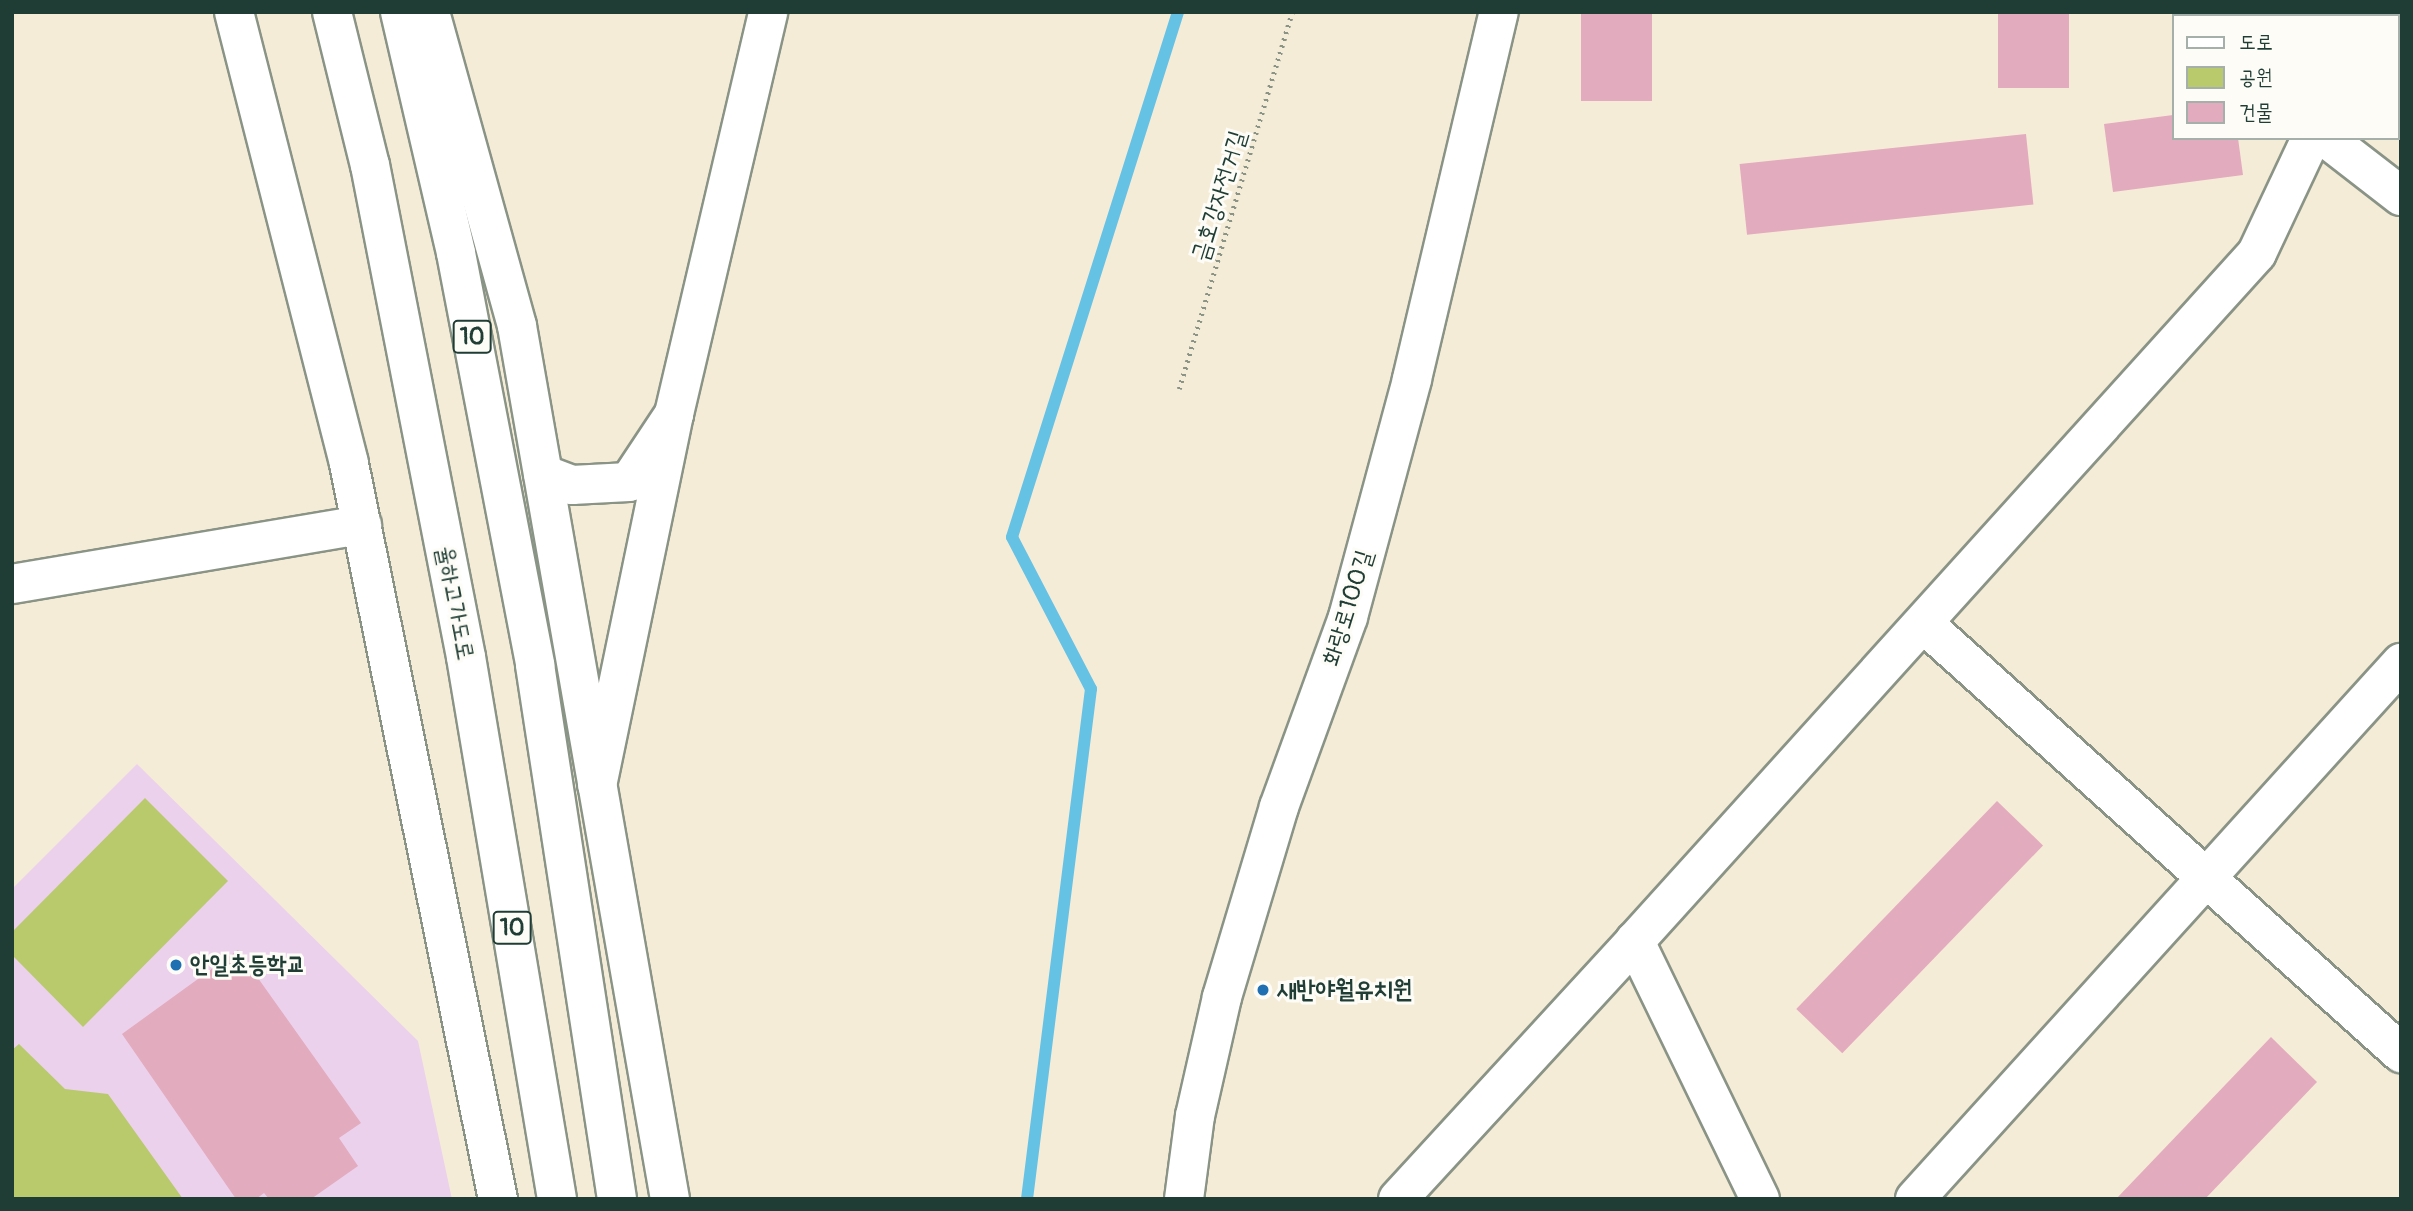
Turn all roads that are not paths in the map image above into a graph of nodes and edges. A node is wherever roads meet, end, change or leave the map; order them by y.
1 (332, 12) edge
2 (768, 12) edge
3 (1499, 12) edge
4 (422, 13) edge
5 (245, 18) edge
6 (2310, 140) edge
7 (2329, 140) edge
8 (2401, 196) edge
9 (674, 414) junction
10 (543, 474) junction
11 (362, 525) junction
12 (12, 584) edge
13 (1924, 624) junction
14 (2401, 663) edge
15 (597, 785) junction
16 (2207, 875) junction
17 (1635, 941) junction
18 (2401, 1053) edge
19 (498, 1199) edge
20 (557, 1199) edge
21 (617, 1199) edge
22 (670, 1199) edge
23 (1184, 1199) edge
24 (1398, 1199) edge
25 (1760, 1199) edge
26 (1915, 1199) edge

1 - 20 main road, 율하고가도로 / 10
2 - 9 main road
3 - 23 main road, 화랑로100길
4 - 10 main road
4 - 21 main road, 10
5 - 11 main road
6 - 13 main road
7 - 8 main road
9 - 10 main road
9 - 15 main road
10 - 15 main road
11 - 12 main road
11 - 19 main road
13 - 16 main road
13 - 17 main road
14 - 16 main road
15 - 22 main road
16 - 18 main road
16 - 26 main road
17 - 24 main road
17 - 25 main road

